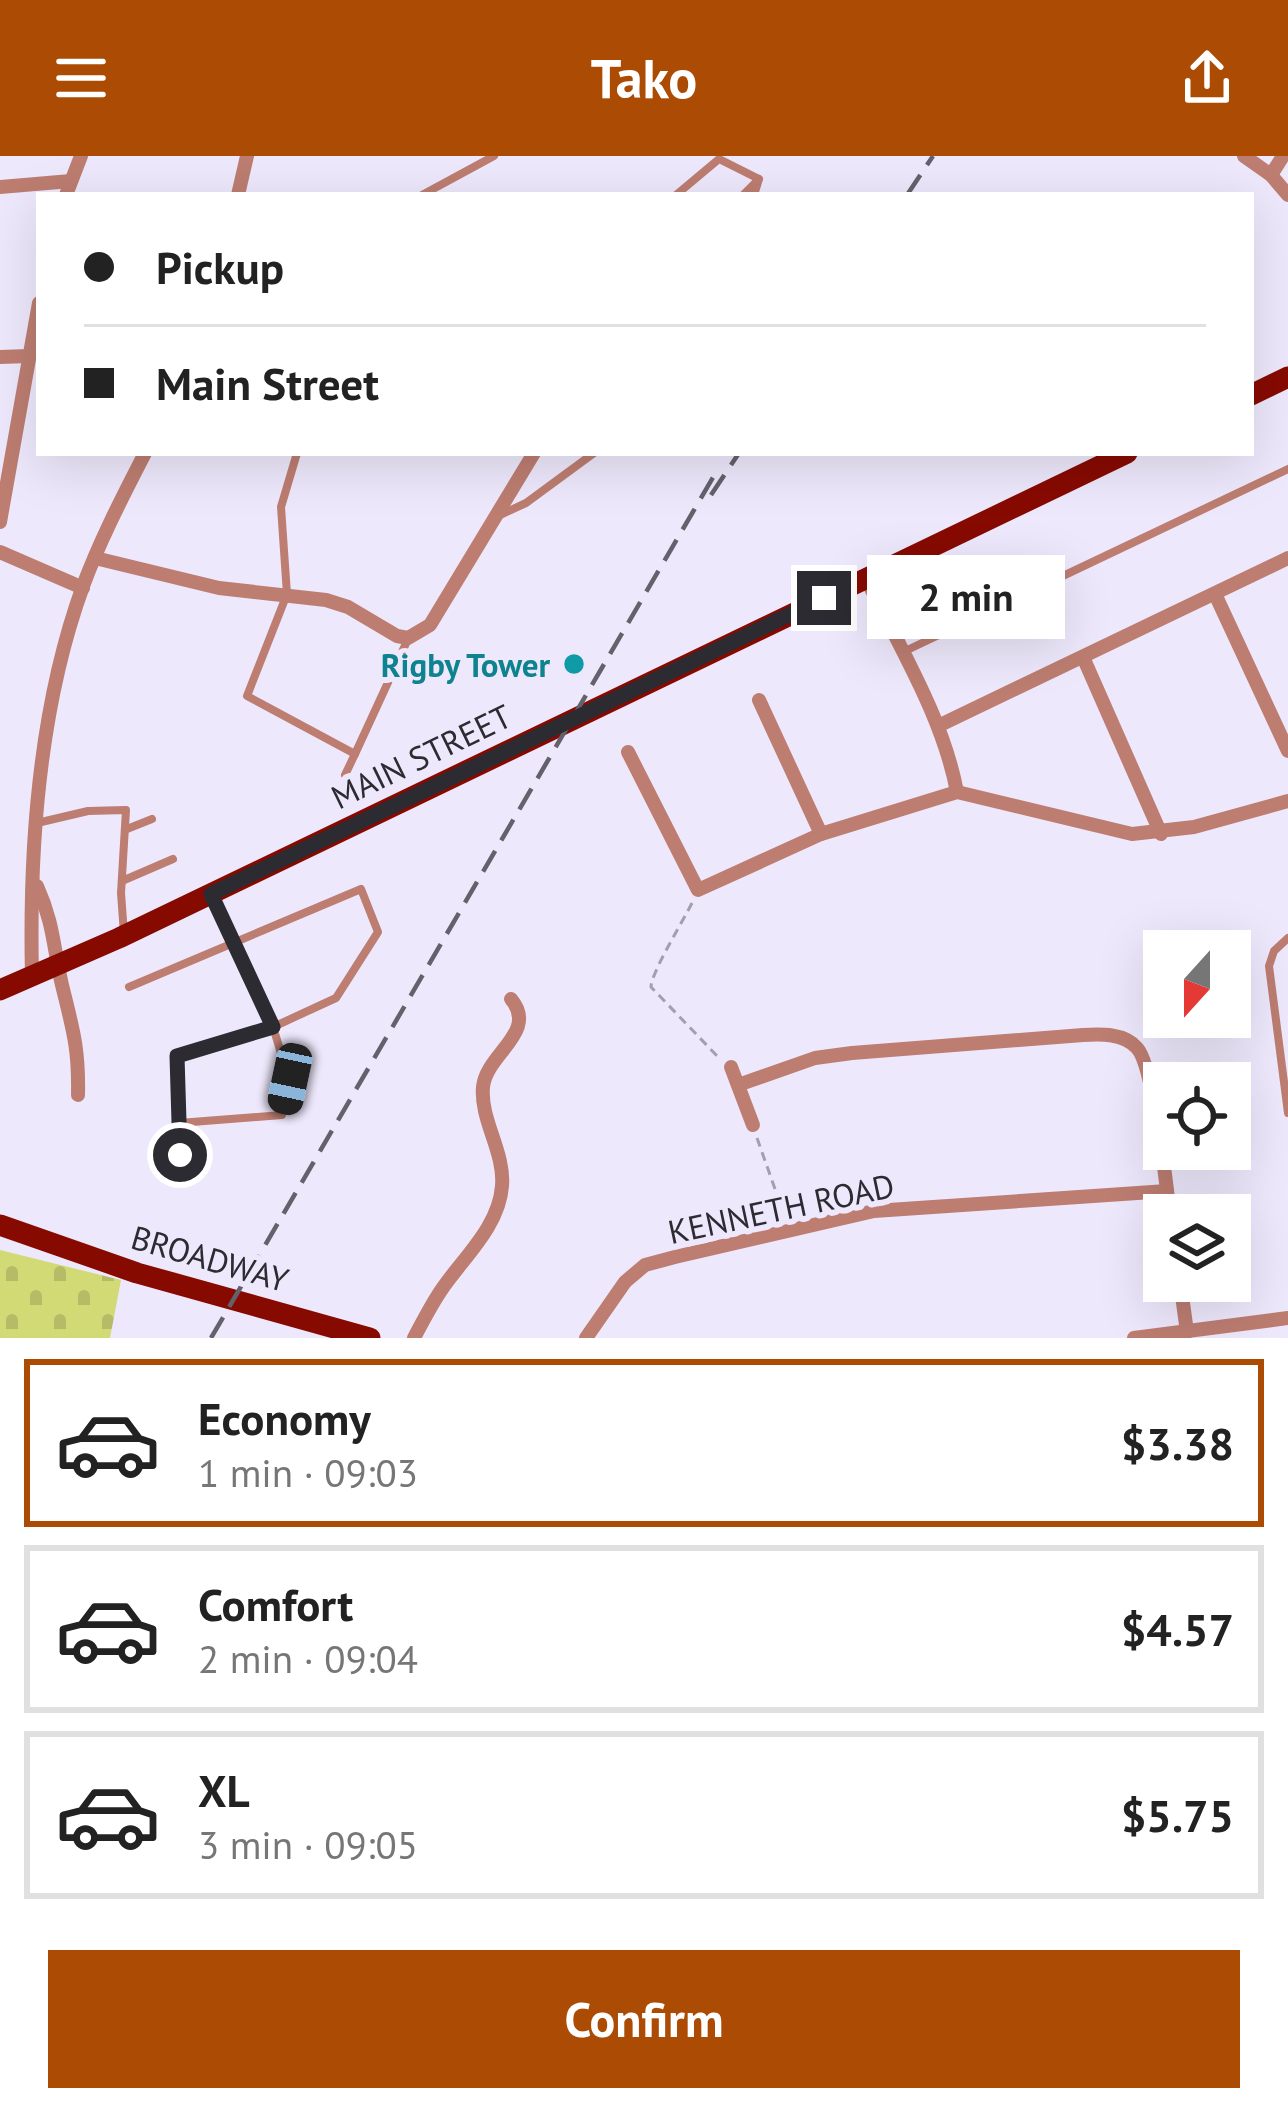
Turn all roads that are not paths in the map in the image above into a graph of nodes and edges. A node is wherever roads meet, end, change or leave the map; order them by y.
1 (81, 156) edge
2 (247, 156) edge
3 (494, 156) edge
4 (1244, 156) edge
5 (1283, 156) edge
6 (1270, 175) junction
7 (759, 179) junction
8 (0, 187) edge
9 (69, 188) edge
10 (239, 192) edge
11 (428, 192) edge
12 (679, 192) edge
13 (746, 192) edge
14 (755, 192) edge
15 (1288, 195) edge
16 (36, 319) edge
17 (0, 356) edge
18 (29, 356) junction
19 (1286, 384) edge
20 (1254, 393) edge
21 (144, 456) edge
22 (296, 456) edge
23 (533, 456) edge
24 (589, 456) edge
25 (1121, 456) edge
26 (1288, 469) edge
27 (494, 519) junction
28 (0, 522) edge
29 (0, 552) edge
30 (95, 558) junction
31 (1288, 558) edge
32 (866, 578) junction
33 (83, 588) junction
34 (286, 594) junction
35 (1215, 594) junction
36 (408, 638) junction
37 (902, 653) junction
38 (1083, 657) junction
39 (758, 700) dead end
40 (938, 726) junction
41 (1288, 751) edge
42 (628, 752) dead end
43 (355, 754) junction
44 (344, 775) dead end
45 (957, 792) junction
46 (1288, 801) edge
47 (152, 819) dead end
48 (37, 823) junction
49 (127, 829) junction
50 (821, 834) junction
51 (1161, 834) junction
52 (172, 859) dead end
53 (35, 881) junction
54 (122, 881) junction
55 (211, 894) junction
56 (124, 935) junction
57 (1288, 938) edge
58 (234, 941) junction
59 (58, 963) junction
60 (32, 976) junction
61 (129, 987) dead end
62 (0, 990) edge
63 (511, 999) dead end
64 (273, 1027) junction
65 (731, 1067) road end
66 (738, 1084) junction
67 (78, 1095) dead end
68 (1288, 1113) edge
69 (179, 1123) junction
70 (753, 1125) road end
71 (180, 1155) dead end
72 (1167, 1191) junction
73 (1167, 1194) edge
74 (0, 1226) edge
75 (0, 1236) edge
76 (33, 1240) junction
77 (1183, 1302) edge
78 (1288, 1318) edge
79 (1187, 1332) junction
80 (370, 1338) edge
81 (414, 1338) edge
82 (586, 1338) edge
83 (1134, 1338) edge

1 - 9 street
2 - 10 street
3 - 11 lane
4 - 6 street
5 - 6 street
6 - 15 street
7 - 12 lane
7 - 13 lane
7 - 14 lane
8 - 9 street
16 - 18 street
17 - 18 street
18 - 28 street
19 - 20 main road
21 - 30 street
22 - 34 lane
23 - 27 street
24 - 27 lane
25 - 32 main road, MAIN STREET
26 - 37 lane
27 - 36 street
29 - 33 street
30 - 33 street
30 - 34 street
31 - 35 street
32 - 37 street
32 - 55 main road, MAIN STREET
33 - 48 street
34 - 36 street
34 - 43 lane
35 - 38 street
35 - 41 street
36 - 43 lane
37 - 40 street
38 - 40 street
38 - 51 street
39 - 50 street
40 - 45 street
42 - 50 street
43 - 44 lane
45 - 50 street
45 - 51 street
46 - 51 street
47 - 49 lane
48 - 49 lane
48 - 53 street
49 - 54 lane
52 - 54 lane
53 - 59 street
53 - 60 street
54 - 56 lane
55 - 56 main road, MAIN STREET
55 - 58 lane
56 - 59 main road, MAIN STREET
57 - 68 lane
58 - 61 lane
58 - 64 lane
58 - 64 lane
59 - 60 main road, MAIN STREET
59 - 67 street
60 - 62 main road, MAIN STREET
63 - 81 street
64 - 69 lane
64 - 69 lane
65 - 66 street
66 - 70 street
66 - 72 street
69 - 71 lane
72 - 73 street
72 - 82 street, KENNETH ROAD
74 - 76 main road, BROADWAY
75 - 76 main road, BROADWAY
76 - 80 main road, BROADWAY
77 - 79 street
78 - 79 street
79 - 83 street

